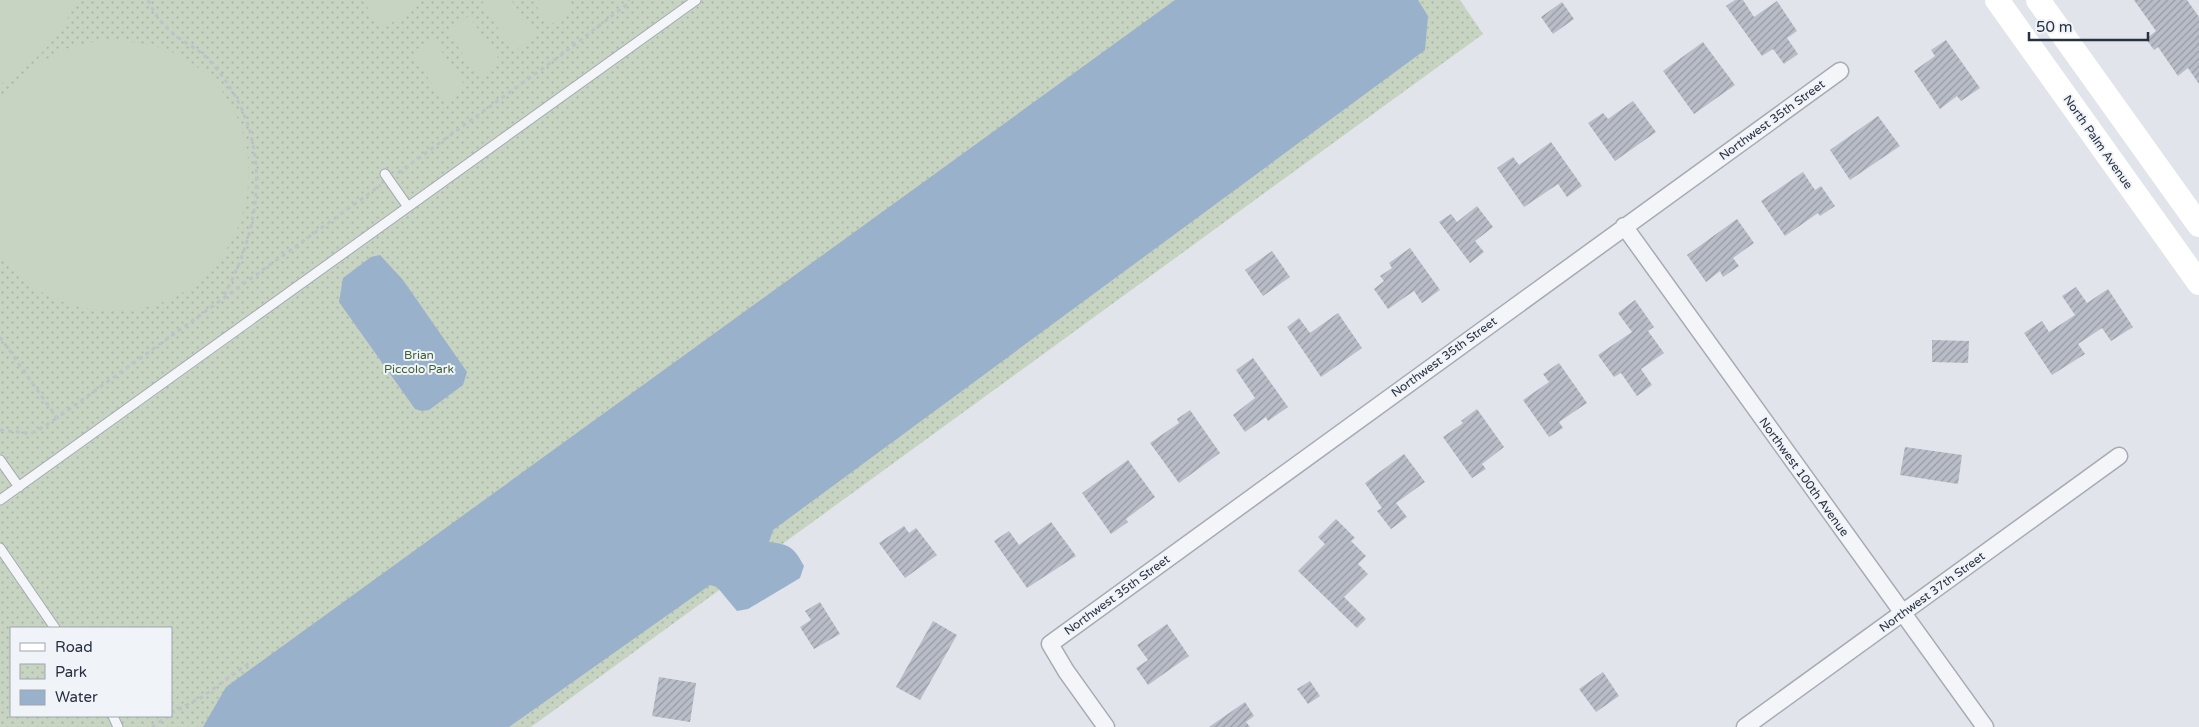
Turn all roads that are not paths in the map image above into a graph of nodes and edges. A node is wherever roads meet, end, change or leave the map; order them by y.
1 (696, 0) edge
2 (1997, 0) edge
3 (2038, 0) edge
4 (1840, 71) dead end
5 (387, 177) road end
6 (408, 207) junction
7 (2199, 225) edge
8 (1624, 226) junction
9 (2199, 284) edge
10 (2119, 456) dead end
11 (0, 460) edge
12 (19, 486) junction
13 (0, 500) edge
14 (0, 548) edge
15 (1902, 613) junction
16 (54, 627) edge
17 (1106, 727) edge
18 (1745, 727) edge
19 (1985, 727) edge

1 - 6 lane
2 - 9 main road, North Palm Avenue
3 - 7 main road
4 - 8 street, Northwest 35th Street
5 - 6 lane
6 - 12 lane
8 - 15 street, Northwest 100th Avenue
8 - 17 street, Northwest 35th Street
10 - 15 street, Northwest 37th Street
11 - 12 lane
12 - 13 lane
14 - 16 lane
15 - 18 street, Northwest 37th Street
15 - 19 street, Northwest 100th Avenue

